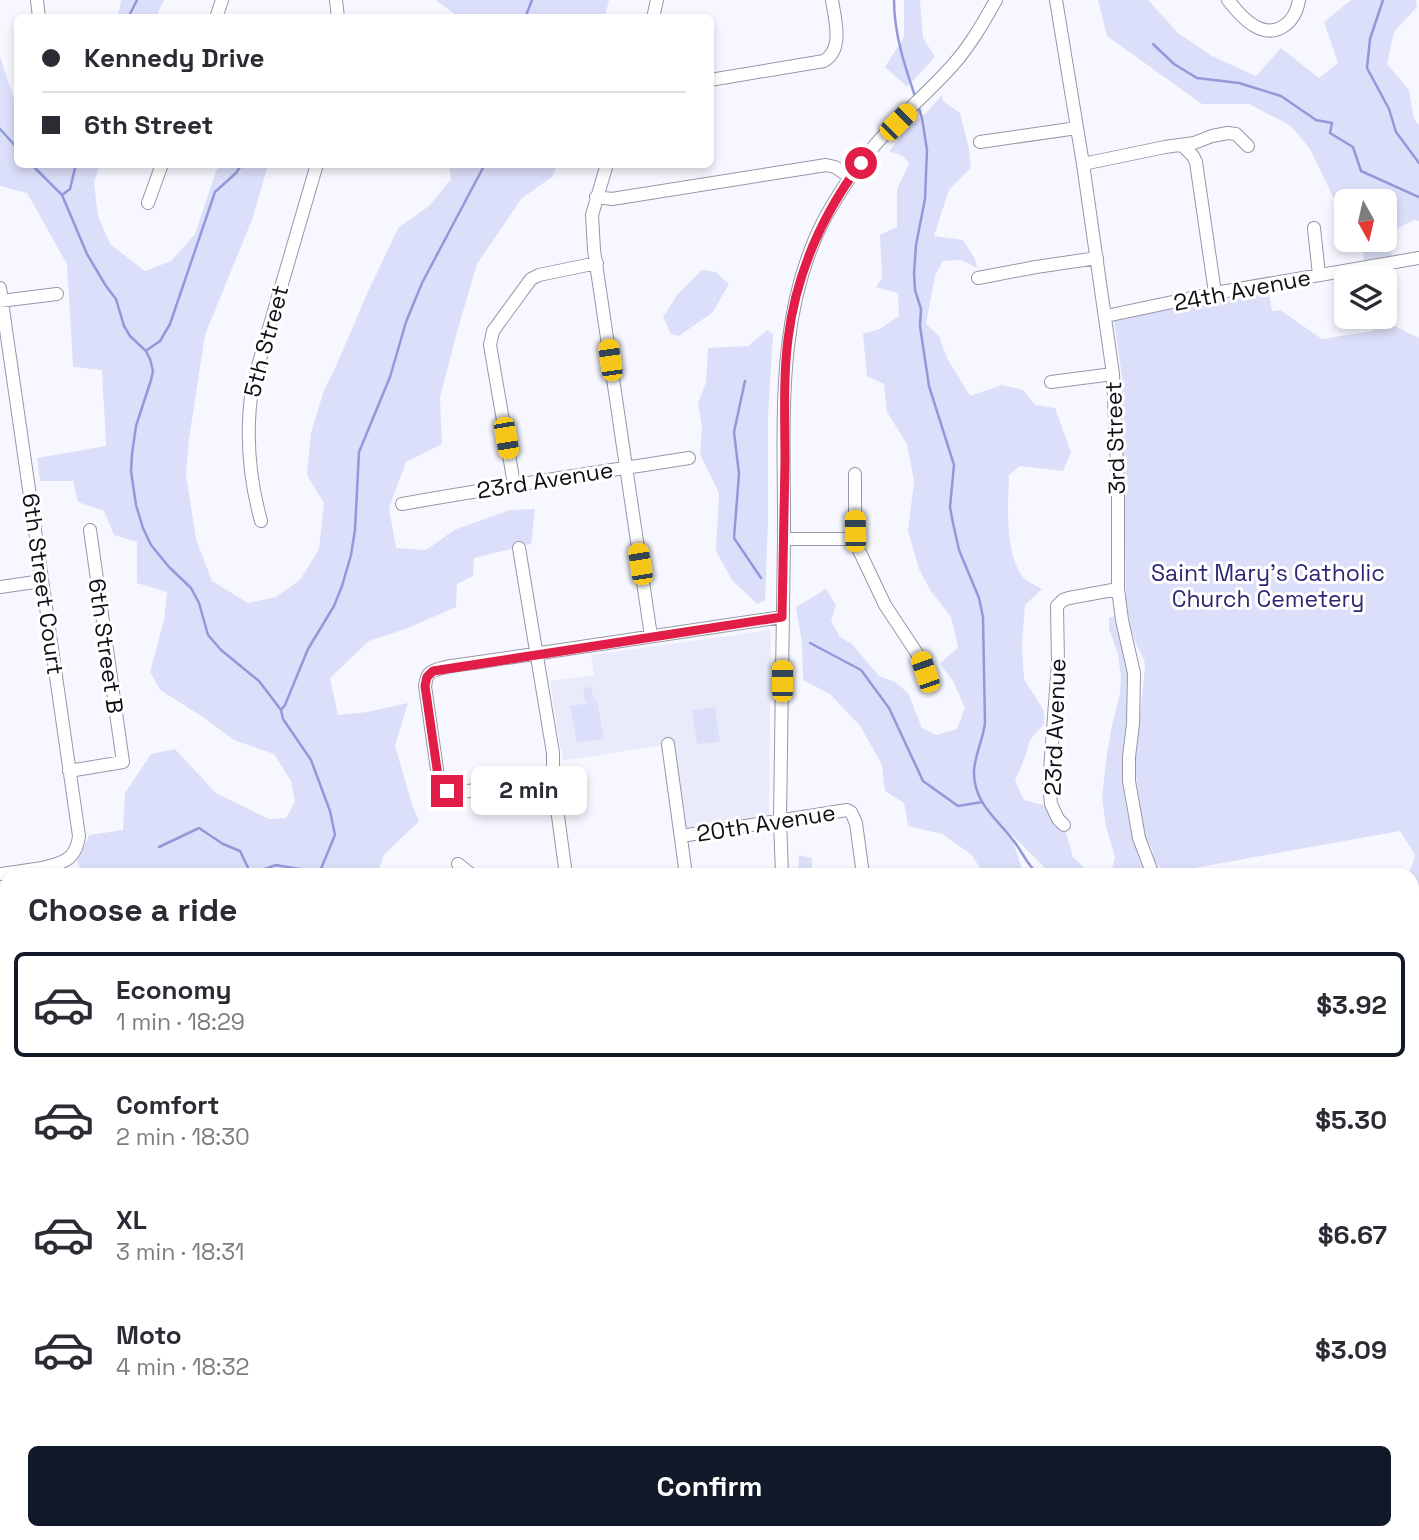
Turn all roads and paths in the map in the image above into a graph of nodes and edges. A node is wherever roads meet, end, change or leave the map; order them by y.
1 (831, 0) edge
2 (996, 0) edge
3 (1056, 0) edge
4 (1228, 0) edge
5 (1298, 0) edge
6 (714, 79) edge
7 (1077, 128) junction
8 (980, 142) dead end
9 (1182, 145) junction
10 (1248, 146) dead end
11 (1083, 164) junction
12 (161, 168) edge
13 (316, 168) edge
14 (606, 168) edge
15 (850, 177) junction
16 (596, 197) junction
17 (148, 204) dead end
18 (1314, 229) dead end
19 (1097, 258) junction
20 (1419, 258) edge
21 (597, 263) junction
22 (1318, 275) junction
23 (978, 278) dead end
24 (1215, 293) junction
25 (57, 294) dead end
26 (1, 297) edge
27 (1106, 316) junction
28 (1113, 374) junction
29 (1051, 382) dead end
30 (689, 458) dead end
31 (626, 468) junction
32 (855, 474) dead end
33 (514, 484) junction
34 (402, 504) dead end
35 (261, 521) dead end
36 (90, 530) dead end
37 (784, 539) junction
38 (855, 539) junction
39 (519, 548) dead end
40 (42, 581) junction
41 (0, 587) edge
42 (1118, 589) junction
43 (782, 617) junction
44 (651, 636) junction
45 (538, 653) junction
46 (925, 672) dead end
47 (668, 744) dead end
48 (69, 771) junction
49 (553, 779) junction
50 (780, 820) junction
51 (1064, 825) dead end
52 (681, 836) junction
53 (458, 864) dead end
54 (54, 868) edge
55 (463, 868) edge
56 (565, 868) edge
57 (685, 868) edge
58 (782, 868) edge
59 (862, 868) edge
60 (1150, 868) edge

1 - 6 street
2 - 15 street
3 - 7 street, 3rd Street
4 - 5 street
7 - 8 street
7 - 11 street, 3rd Street
9 - 10 street
9 - 11 street
9 - 24 street
11 - 19 street, 3rd Street
12 - 17 street
13 - 35 street, 5th Street
14 - 16 street
15 - 16 street
15 - 37 street
16 - 21 street
18 - 22 street
19 - 23 street
19 - 27 street, 3rd Street
20 - 22 street, 24th Avenue
21 - 31 street
21 - 33 street
22 - 24 street, 24th Avenue
24 - 27 street, 24th Avenue
25 - 26 street
26 - 40 street, 6th Street Court
27 - 28 street, 3rd Street
28 - 29 street
28 - 42 street, 3rd Street
30 - 31 street, 23rd Avenue
31 - 33 street, 23rd Avenue
31 - 44 street
32 - 38 street
33 - 34 street, 23rd Avenue
36 - 48 street, 6th Street B
37 - 38 street
37 - 43 street
38 - 46 street
39 - 45 street
40 - 41 street
40 - 48 street, 6th Street Court
42 - 51 street, 23rd Avenue
42 - 60 street, 3rd Street
43 - 44 street
43 - 50 street
44 - 45 street
45 - 49 street
45 - 49 street
47 - 52 street
48 - 54 street, 6th Street Court
49 - 56 street
50 - 52 street, 20th Avenue
50 - 58 street
50 - 59 street, 20th Avenue
52 - 57 street
53 - 55 street

